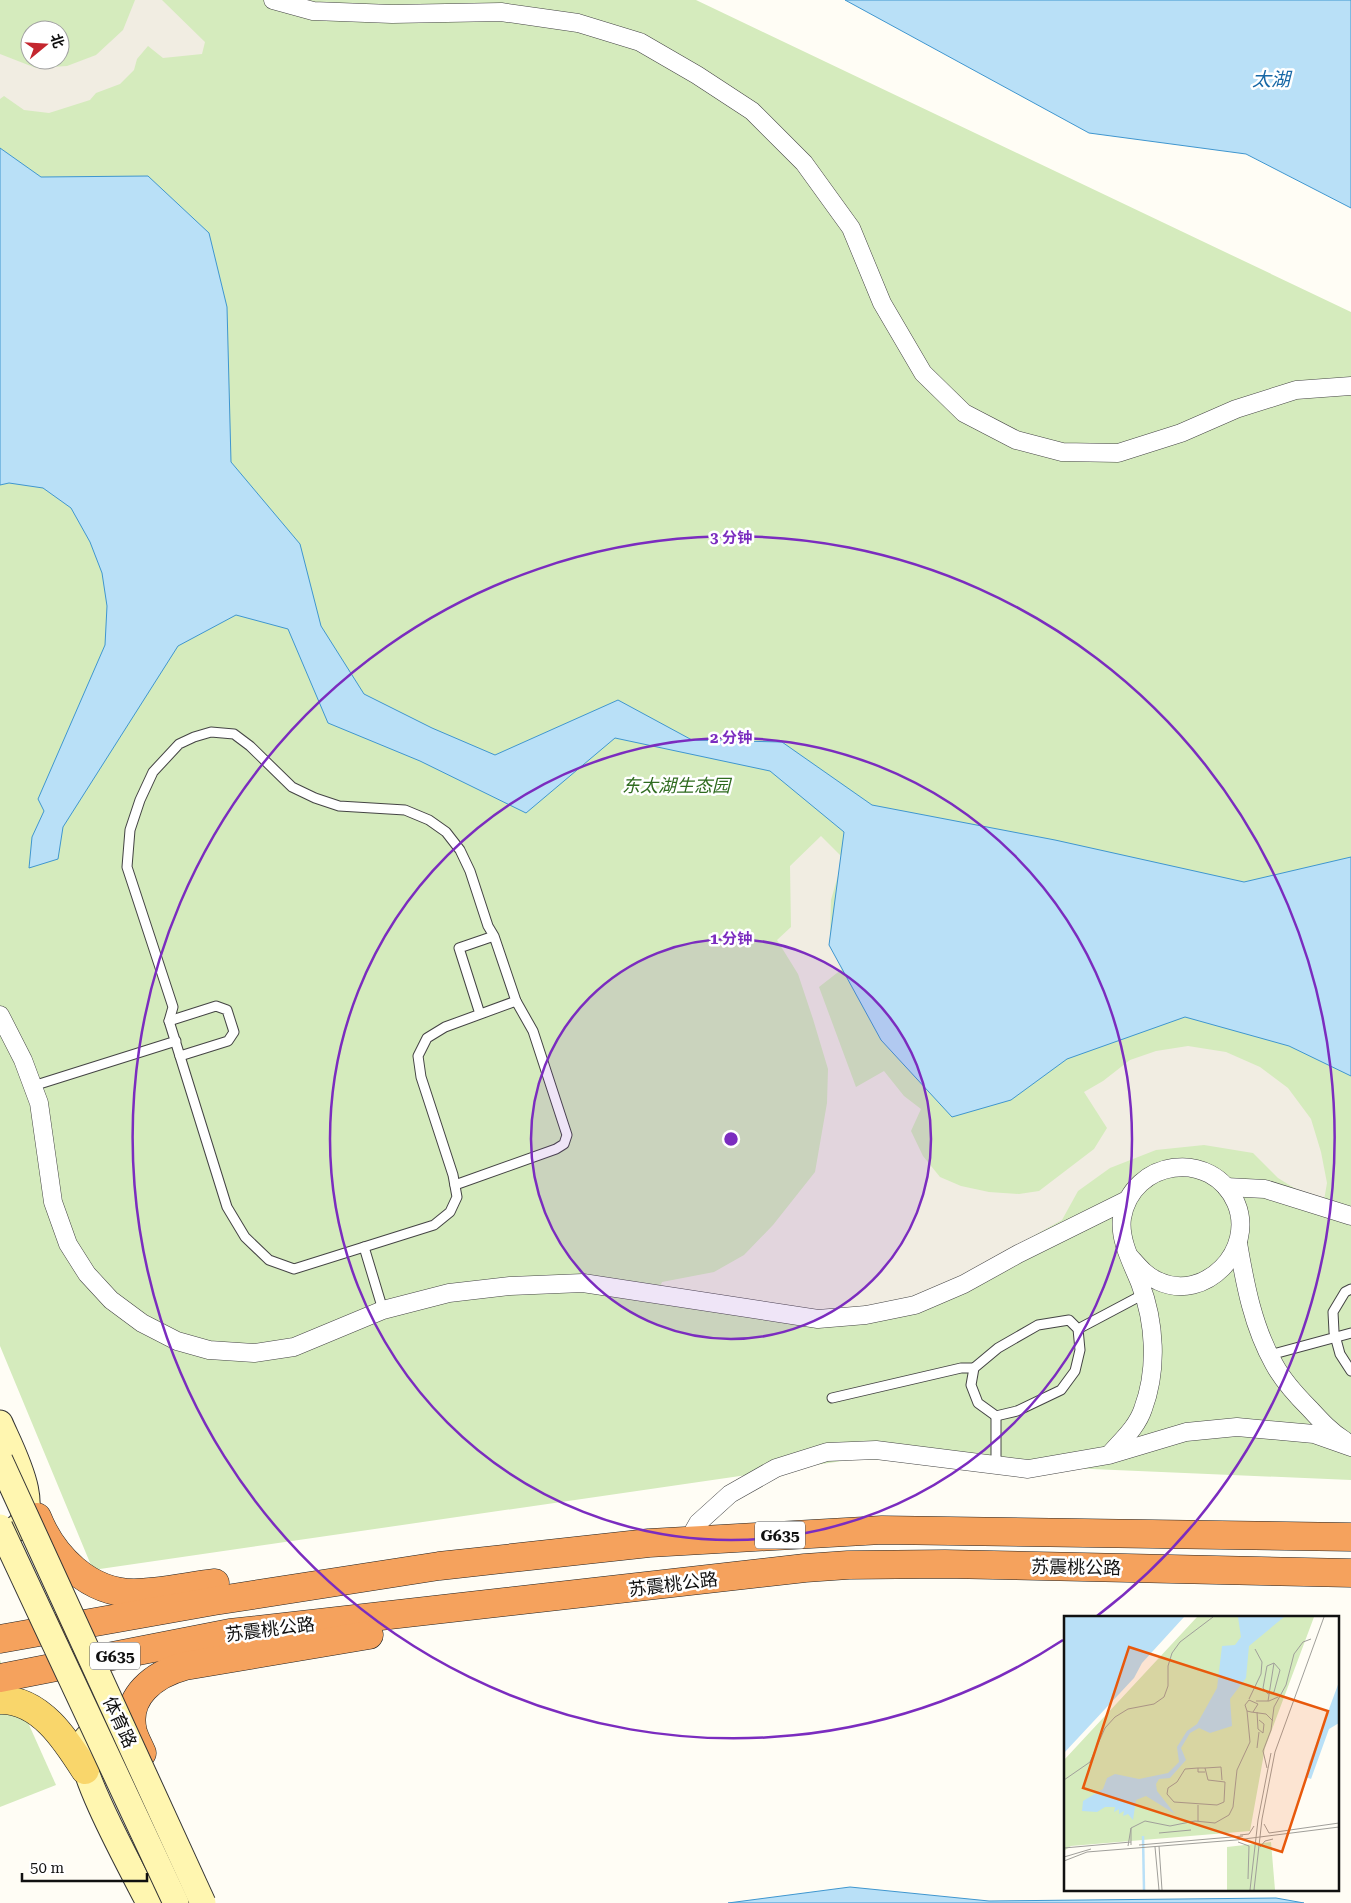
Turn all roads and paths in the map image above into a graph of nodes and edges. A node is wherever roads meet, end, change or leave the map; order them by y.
1 (273, 0) edge
2 (1351, 386) edge
3 (494, 936) junction
4 (516, 1001) junction
5 (480, 1014) junction
6 (0, 1015) edge
7 (169, 1021) junction
8 (176, 1041) junction
9 (180, 1056) junction
10 (33, 1086) junction
11 (455, 1185) junction
12 (1226, 1187) junction
13 (1127, 1200) junction
14 (1351, 1216) edge
15 (1238, 1243) junction
16 (364, 1247) junction
17 (1130, 1257) junction
18 (1351, 1290) edge
19 (1144, 1294) junction
20 (382, 1310) junction
21 (1078, 1329) junction
22 (1351, 1333) edge
23 (1336, 1338) junction
24 (1270, 1355) junction
25 (974, 1368) junction
26 (1351, 1371) edge
27 (832, 1398) dead end
28 (996, 1416) junction
29 (0, 1423) edge
30 (1351, 1445) edge
31 (1109, 1455) junction
32 (0, 1460) edge
33 (996, 1465) junction
34 (27, 1490) junction
35 (0, 1527) edge
36 (0, 1534) edge
37 (1351, 1537) edge
38 (688, 1541) junction
39 (510, 1558) junction
40 (1351, 1572) edge
41 (588, 1594) junction
42 (6, 1637) edge
43 (42, 1670) junction
44 (0, 1678) edge
45 (0, 1684) edge
46 (0, 1700) edge
47 (133, 1732) junction
48 (85, 1770) junction
49 (149, 1903) edge
50 (176, 1903) edge
51 (203, 1903) edge
52 (215, 1903) edge

1 - 2 street
3 - 4 lane
3 - 5 lane
3 - 7 lane
4 - 5 lane
4 - 11 lane
5 - 11 lane
6 - 10 street
7 - 8 lane
7 - 9 lane
8 - 9 lane
8 - 10 lane
9 - 16 lane
10 - 20 street
11 - 16 lane
12 - 13 street
12 - 14 street
12 - 15 street
13 - 17 street
13 - 20 street
15 - 17 street
15 - 24 street
16 - 20 lane
17 - 19 street
18 - 23 lane
19 - 21 lane
19 - 31 street
21 - 25 lane
21 - 28 lane
22 - 23 lane
23 - 24 lane
23 - 26 lane
24 - 30 street
25 - 27 lane
25 - 28 lane
28 - 33 lane
29 - 34 main road
30 - 31 street
31 - 33 street
32 - 51 main road, 体育路, bridge
33 - 38 street
34 - 36 main road
34 - 39 highway
35 - 50 main road, 体育路, bridge
37 - 38 highway, 苏震桃公路 / G635
38 - 39 highway, 苏震桃公路 / G635
39 - 42 highway, 苏震桃公路 / G635
40 - 41 highway, 苏震桃公路 / G635
41 - 43 highway, 苏震桃公路 / G635
41 - 47 highway
43 - 44 highway, 苏震桃公路 / G635
43 - 45 main road
46 - 48 main road
47 - 48 main road
47 - 52 highway
48 - 49 main road

